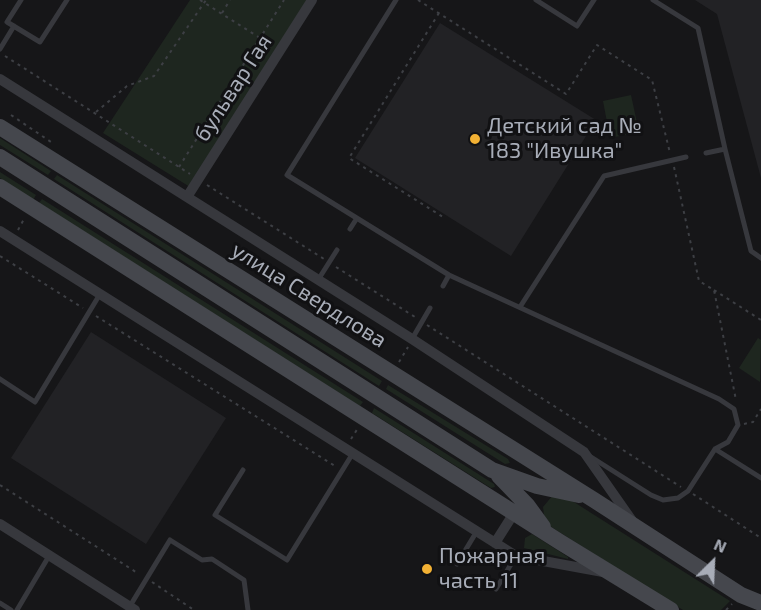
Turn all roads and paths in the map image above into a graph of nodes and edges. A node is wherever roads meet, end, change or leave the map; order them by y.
1 (21, 0) edge
2 (67, 0) edge
3 (230, 0) edge
4 (284, 0) edge
5 (312, 0) edge
6 (396, 0) edge
7 (418, 0) edge
8 (536, 0) edge
9 (594, 0) edge
10 (653, 0) edge
11 (203, 1) edge
12 (439, 13) junction
13 (222, 14) junction
14 (14, 26) junction
15 (260, 38) junction
16 (0, 51) edge
17 (0, 78) edge
18 (95, 113) junction
19 (0, 128) edge
20 (725, 149) junction
21 (706, 153) dead end
22 (0, 157) edge
23 (686, 157) dead end
24 (672, 161) junction
25 (178, 166) junction
26 (198, 179) junction
27 (0, 187) edge
28 (187, 197) junction
29 (443, 217) dead end
30 (357, 218) junction
31 (350, 229) dead end
32 (0, 231) edge
33 (337, 250) dead end
34 (0, 256) edge
35 (761, 258) edge
36 (329, 262) junction
37 (449, 275) junction
38 (318, 280) junction
39 (443, 286) dead end
40 (714, 290) junction
41 (100, 294) junction
42 (520, 307) junction
43 (430, 308) dead end
44 (90, 312) junction
45 (761, 320) edge
46 (422, 322) junction
47 (412, 339) junction
48 (396, 368) dead end
49 (0, 379) edge
50 (734, 409) junction
51 (761, 409) edge
52 (361, 423) dead end
53 (738, 425) junction
54 (715, 449) junction
55 (349, 451) junction
56 (584, 452) junction
57 (243, 470) dead end
58 (492, 470) junction
59 (342, 471) junction
60 (761, 478) edge
61 (0, 485) edge
62 (556, 491) junction
63 (687, 491) junction
64 (594, 500) junction
65 (513, 513) junction
66 (538, 519) junction
67 (0, 524) edge
68 (639, 529) junction
69 (477, 531) junction
70 (761, 538) edge
71 (560, 542) junction
72 (495, 543) junction
73 (49, 556) junction
74 (516, 556) junction
75 (457, 564) dead end
76 (615, 575) junction
77 (147, 578) junction
78 (496, 589) dead end
79 (0, 603) edge
80 (761, 603) edge
81 (132, 608) edge
82 (11, 610) edge
83 (16, 610) edge
84 (194, 610) edge
85 (248, 610) edge
86 (671, 610) edge

1 - 14 lane
2 - 14 lane
3 - 13 path
4 - 15 path
5 - 26 street, бульвар Гая
6 - 30 lane
7 - 12 path
8 - 9 lane
10 - 20 lane
11 - 13 path
11 - 18 path
12 - 24 path
12 - 29 path
13 - 15 path
14 - 16 lane
15 - 25 path
16 - 18 path
17 - 28 street
18 - 25 path
19 - 64 main road, улица Свердлова
20 - 21 lane
20 - 35 lane
22 - 58 main road, улица Свердлова
23 - 24 lane
24 - 40 path
24 - 42 lane
25 - 26 path
26 - 28 street, бульвар Гая
26 - 36 path
27 - 65 main road, улица Свердлова
28 - 38 street
30 - 31 lane
30 - 37 lane
32 - 41 street
33 - 36 lane
34 - 44 path
36 - 38 lane
36 - 46 path
37 - 39 lane
37 - 42 lane
38 - 47 street
40 - 45 path
40 - 50 path
41 - 44 lane
41 - 55 street
42 - 50 lane
43 - 46 lane
44 - 49 lane
44 - 59 path
46 - 47 lane
46 - 63 path
47 - 48 path
47 - 56 street
50 - 53 lane
51 - 53 path
52 - 55 path
53 - 54 lane
54 - 60 lane
54 - 63 lane
55 - 59 lane
55 - 69 street
56 - 63 lane
56 - 68 street
57 - 59 lane
58 - 62 main road, улица Свердлова
58 - 66 main road, улица Свердлова
61 - 77 path
62 - 64 main road, улица Свердлова
62 - 66 main road
63 - 70 path
64 - 68 main road, улица Свердлова
65 - 71 main road, улица Свердлова
65 - 72 street
66 - 71 main road, улица Свердлова
67 - 73 street
68 - 80 main road, улица Свердлова
69 - 72 street
69 - 75 lane
71 - 76 main road, улица Свердлова
72 - 74 street
73 - 81 street
73 - 83 lane
74 - 76 street
74 - 78 lane
76 - 86 main road, улица Свердлова
77 - 81 lane
77 - 84 path
77 - 85 lane
79 - 82 lane

